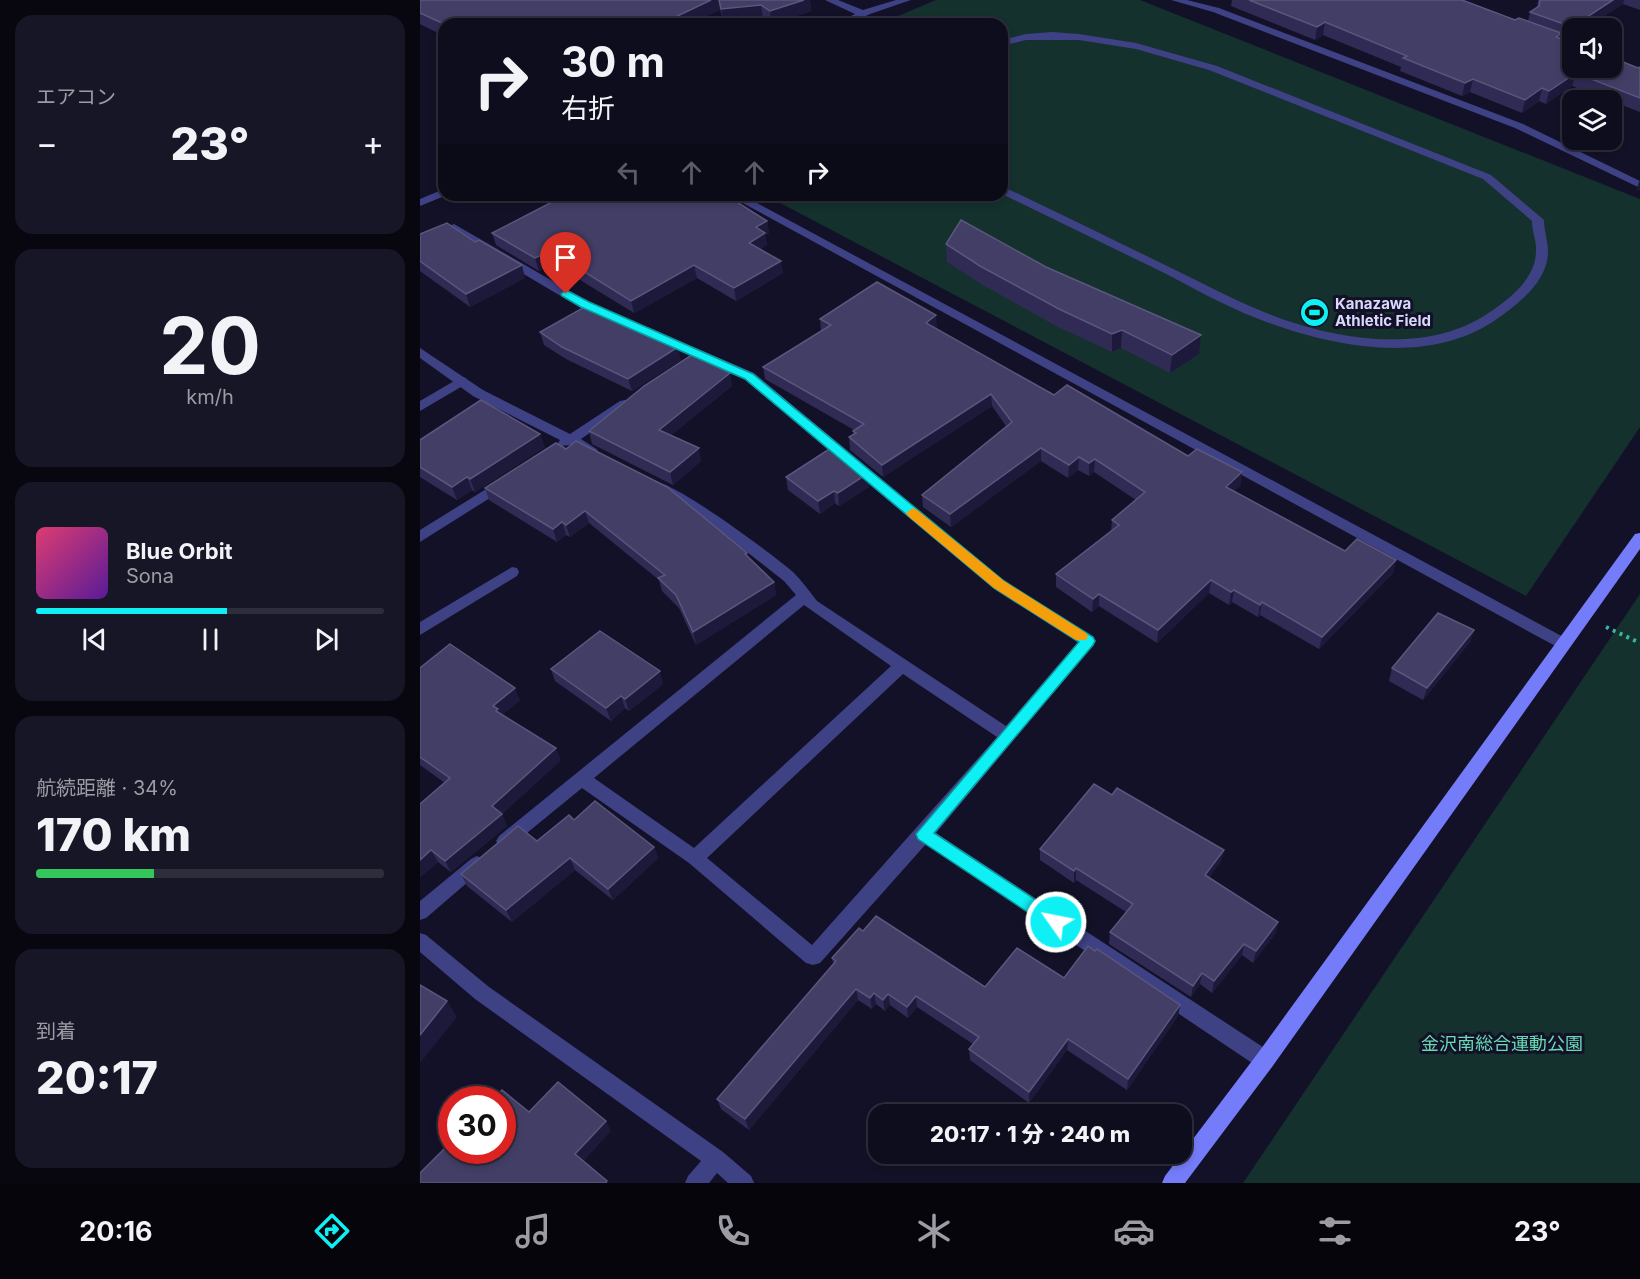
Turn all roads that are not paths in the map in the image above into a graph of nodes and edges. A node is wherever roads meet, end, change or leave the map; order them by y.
1 (830, 0) edge
2 (897, 0) edge
3 (906, 0) edge
4 (1176, 0) edge
5 (862, 13) junction
6 (852, 18) edge
7 (1008, 43) edge
8 (1640, 185) edge
9 (1008, 193) edge
10 (438, 194) edge
11 (745, 201) edge
12 (420, 202) edge
13 (420, 242) edge
14 (420, 352) edge
15 (460, 381) junction
16 (641, 394) edge
17 (420, 407) edge
18 (570, 440) junction
19 (550, 453) edge
20 (602, 456) edge
21 (520, 472) edge
22 (645, 478) edge
23 (420, 537) edge
24 (1640, 538) edge
25 (512, 572) dead end
26 (805, 596) junction
27 (420, 629) edge
28 (1564, 644) junction
29 (902, 665) junction
30 (1008, 736) junction
31 (580, 778) junction
32 (924, 834) junction
33 (696, 858) junction
34 (420, 912) edge
35 (420, 941) edge
36 (1265, 1060) junction
37 (716, 1159) junction
38 (695, 1183) edge
39 (744, 1183) edge
40 (1172, 1183) edge

1 - 5 street
2 - 5 street
3 - 5 street
4 - 8 street
5 - 6 street
7 - 9 street
10 - 12 street
11 - 28 street
13 - 30 street
14 - 15 street
15 - 17 street
15 - 18 street
16 - 18 street
18 - 19 street
18 - 20 street
21 - 23 street
22 - 26 street
24 - 28 street
25 - 27 street
26 - 29 street
26 - 31 street
28 - 36 street
29 - 30 street
29 - 33 street
30 - 32 street
31 - 33 street
31 - 34 street
32 - 33 street
32 - 36 street
35 - 37 street
36 - 40 street
37 - 38 street
37 - 39 street

